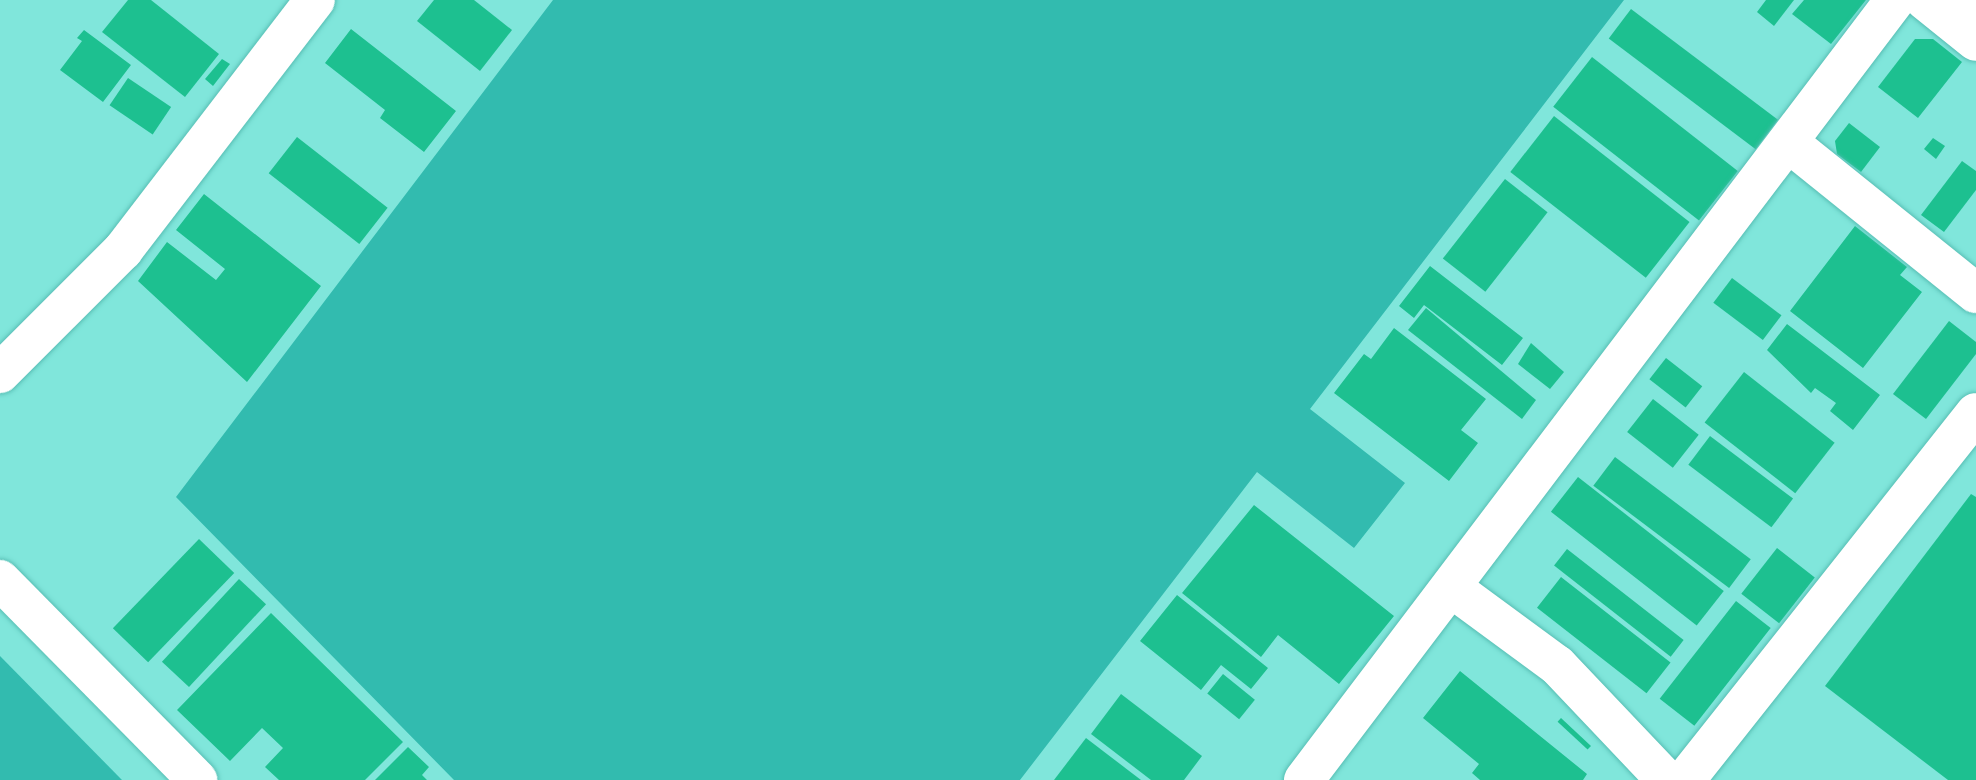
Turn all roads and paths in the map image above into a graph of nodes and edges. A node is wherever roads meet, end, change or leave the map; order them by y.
1 (315, 0) edge
2 (1895, 0) edge
3 (1925, 0) edge
4 (1976, 41) edge
5 (1788, 142) junction
6 (1976, 293) edge
7 (0, 373) edge
8 (1976, 413) edge
9 (0, 580) edge
10 (1452, 588) junction
11 (197, 780) edge
12 (1304, 780) edge
13 (1666, 780) edge
14 (1685, 780) edge

1 - 7 street
2 - 5 street
3 - 4 street
5 - 6 street
5 - 10 street
8 - 14 street
9 - 11 street
10 - 12 street
10 - 13 street

